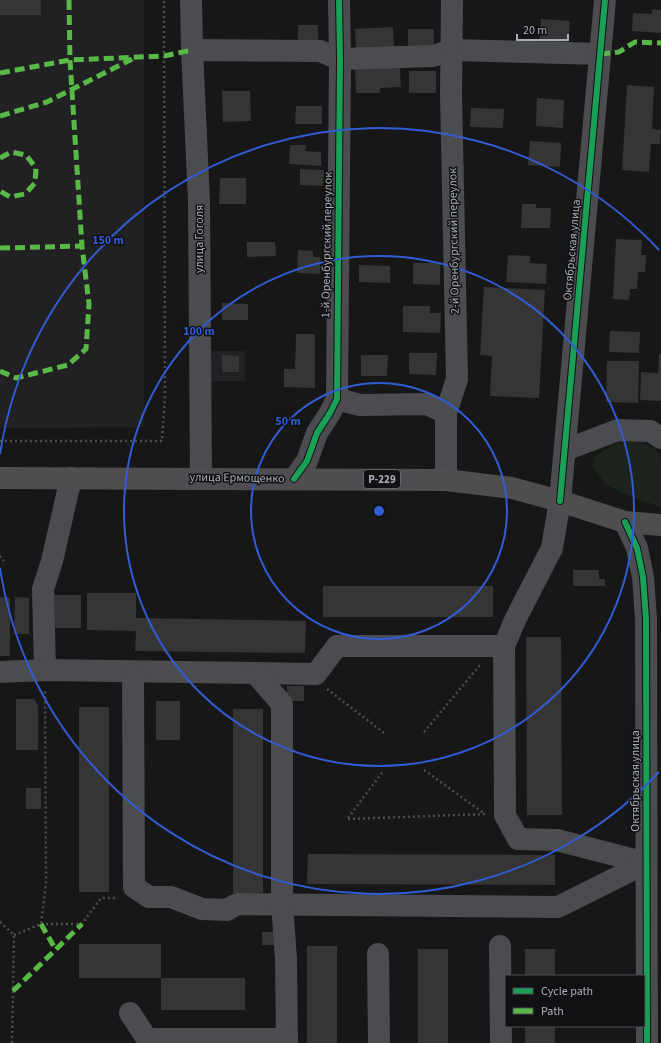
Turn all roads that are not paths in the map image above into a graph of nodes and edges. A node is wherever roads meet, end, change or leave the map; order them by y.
1 (191, 0) edge
2 (339, 0) edge
3 (452, 0) edge
4 (605, 0) edge
5 (192, 50) junction
6 (452, 50) junction
7 (600, 54) junction
8 (340, 59) junction
9 (337, 399) junction
10 (446, 414) junction
11 (661, 438) edge
12 (565, 450) junction
13 (0, 478) edge
14 (72, 478) junction
15 (201, 478) junction
16 (294, 479) junction
17 (446, 480) junction
18 (560, 501) junction
19 (625, 522) junction
20 (661, 525) edge
21 (504, 646) junction
22 (45, 670) junction
23 (0, 672) edge
24 (133, 672) junction
25 (256, 674) junction
26 (646, 864) junction
27 (282, 904) junction
28 (500, 946) dead end
29 (378, 954) dead end
30 (130, 1013) dead end
31 (287, 1041) edge
32 (379, 1043) edge
33 (501, 1043) edge
34 (647, 1043) edge

1 - 5 street, улица Гоголя
2 - 8 street, 1-й Оренбургский переулок
3 - 6 street, 2-й Оренбургский переулок
4 - 7 street, Октябрьская улица
5 - 8 street
5 - 15 street, улица Гоголя
6 - 7 street
6 - 8 street
6 - 10 street, 2-й Оренбургский переулок
7 - 12 street, Октябрьская улица
8 - 9 street, 1-й Оренбургский переулок
9 - 10 street
9 - 16 street, 1-й Оренбургский переулок
10 - 17 street, 2-й Оренбургский переулок
11 - 12 street
12 - 18 street, Октябрьская улица
13 - 14 highway, улица Ермощенко / Р-229
14 - 15 highway, улица Ермощенко / Р-229
14 - 22 street
15 - 16 highway, улица Ермощенко / Р-229
16 - 17 highway, улица Ермощенко / Р-229
17 - 18 highway, улица Ермощенко / Р-229
18 - 19 highway, улица Ермощенко / Р-229
18 - 21 street, Октябрьская улица
19 - 20 highway, улица Ермощенко / Р-229
19 - 26 street, Октябрьская улица
21 - 25 street
21 - 26 street
22 - 23 street
22 - 24 street
24 - 25 street
24 - 27 street
25 - 27 street
26 - 27 street
26 - 34 street, Октябрьская улица
27 - 31 street
28 - 33 street
29 - 32 street
30 - 31 street

